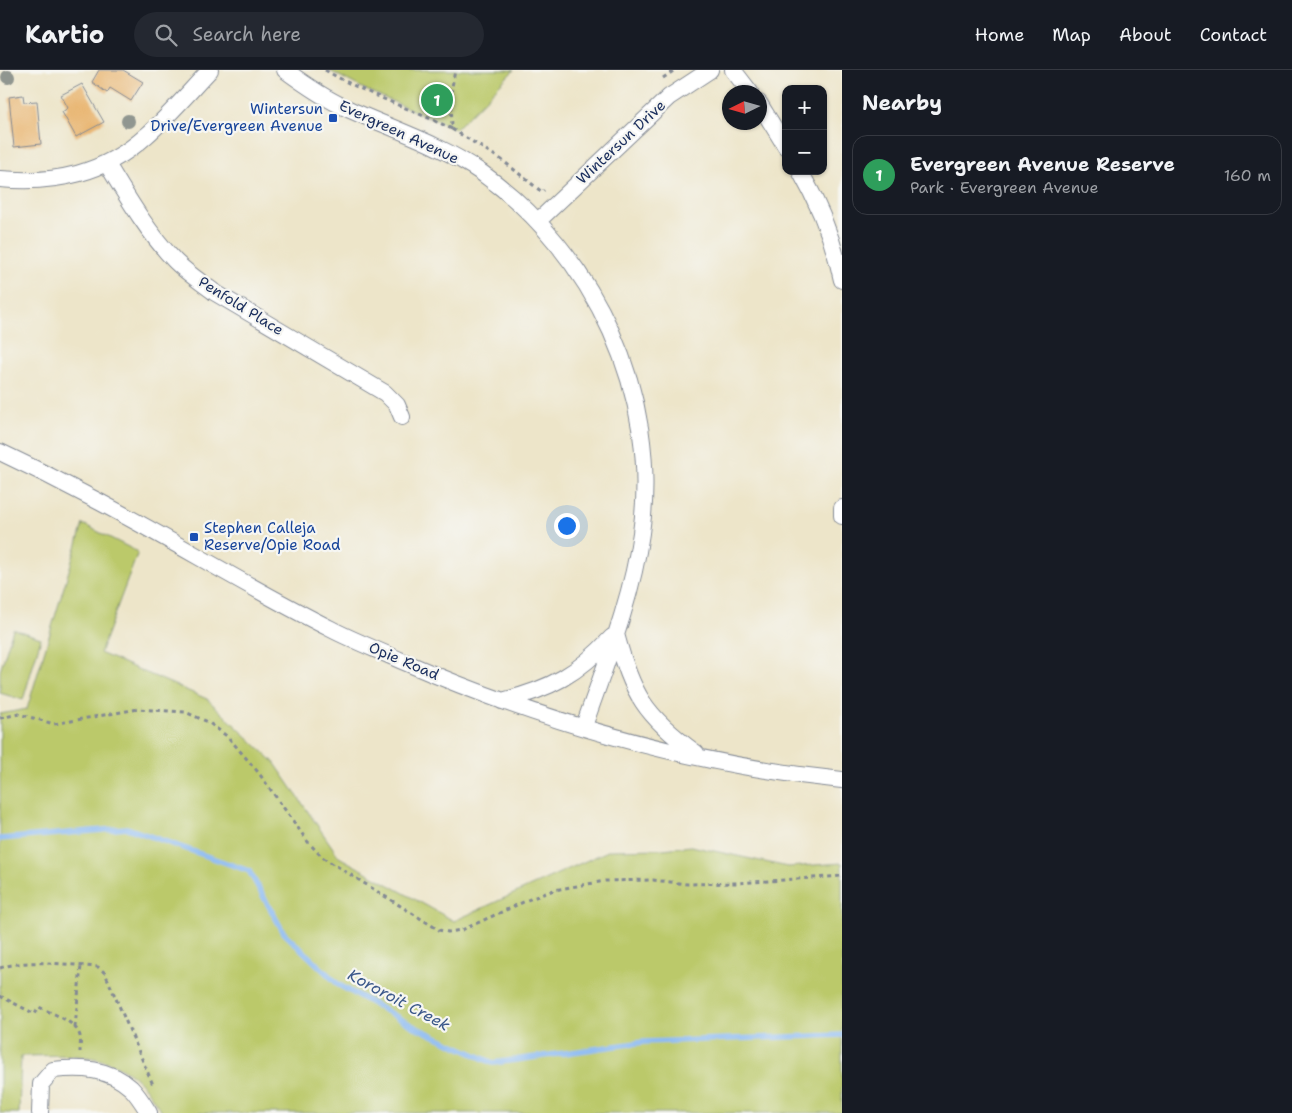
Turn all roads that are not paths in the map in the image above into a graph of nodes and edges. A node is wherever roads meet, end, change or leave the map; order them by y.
1 (210, 70) edge
2 (285, 70) edge
3 (710, 70) edge
4 (733, 70) edge
5 (747, 70) edge
6 (745, 85) edge
7 (753, 85) edge
8 (767, 115) edge
9 (782, 140) edge
10 (107, 164) junction
11 (802, 175) edge
12 (0, 180) edge
13 (538, 221) junction
14 (842, 280) edge
15 (402, 417) dead end
16 (0, 452) edge
17 (842, 508) edge
18 (842, 516) edge
19 (616, 634) junction
20 (502, 701) junction
21 (584, 726) junction
22 (702, 757) junction
23 (842, 780) edge
24 (40, 1113) edge
25 (150, 1113) edge

1 - 10 street
2 - 13 street, Evergreen Avenue
3 - 13 street, Wintersun Drive
4 - 6 street
5 - 7 street
8 - 9 street
10 - 12 street
10 - 15 street, Penfold Place
11 - 14 street
13 - 19 street, Evergreen Avenue
16 - 20 street, Opie Road
17 - 18 street
19 - 20 street, Evergreen Avenue
19 - 21 street, Evergreen Avenue
19 - 22 street
20 - 21 street, Opie Road
21 - 22 street, Opie Road
22 - 23 street, Opie Road
24 - 25 street

